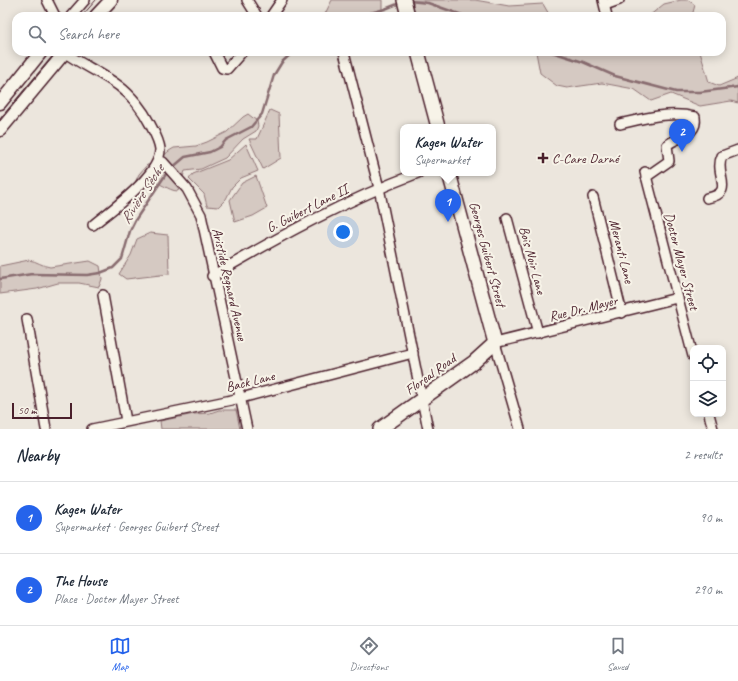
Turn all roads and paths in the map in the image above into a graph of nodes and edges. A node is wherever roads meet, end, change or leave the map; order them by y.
1 (47, 0) edge
2 (85, 0) edge
3 (111, 0) edge
4 (247, 0) edge
5 (282, 0) edge
6 (619, 0) edge
7 (604, 3) edge
8 (53, 12) edge
9 (74, 12) edge
10 (100, 12) edge
11 (254, 12) edge
12 (274, 12) edge
13 (38, 56) edge
14 (62, 56) edge
15 (70, 56) edge
16 (216, 56) edge
17 (238, 56) edge
18 (345, 56) edge
19 (419, 56) edge
20 (0, 103) edge
21 (437, 124) edge
22 (620, 124) dead end
23 (0, 130) edge
24 (738, 150) edge
25 (160, 161) junction
26 (410, 176) edge
27 (450, 176) edge
28 (380, 188) junction
29 (594, 197) dead end
30 (707, 198) dead end
31 (507, 218) dead end
32 (92, 225) dead end
33 (212, 276) junction
34 (103, 295) dead end
35 (677, 298) junction
36 (622, 313) junction
37 (26, 319) dead end
38 (538, 333) junction
39 (495, 343) junction
40 (690, 345) edge
41 (413, 353) junction
42 (241, 398) junction
43 (422, 399) junction
44 (709, 417) edge
45 (126, 421) junction
46 (46, 429) edge
47 (92, 429) edge
48 (247, 429) edge
49 (380, 429) edge
50 (428, 429) edge
51 (520, 429) edge
52 (713, 429) edge

1 - 8 street
2 - 9 street
3 - 10 street
4 - 11 street
5 - 12 street
6 - 7 street
13 - 20 street
14 - 23 street
15 - 25 street
16 - 17 street
18 - 28 street
19 - 21 main road
22 - 35 street, Doctor Mayer Street
24 - 30 street
25 - 32 street
25 - 33 street, Aristide Regnard Avenue
26 - 28 street, G. Guibert Lane II
27 - 39 main road, Georges Guibert Street
28 - 33 street, G. Guibert Lane II
28 - 41 street
29 - 36 street, Meranti Lane
31 - 38 street, Bois Noir Lane
33 - 42 street, Aristide Regnard Avenue
34 - 45 street
35 - 36 street, Rue Dr. Mayer
35 - 40 street, Doctor Mayer Street
36 - 38 street, Rue Dr. Mayer
37 - 46 street
38 - 39 street, Rue Dr. Mayer
39 - 43 main road, Floreal Road
39 - 51 street
41 - 42 street, Back Lane
41 - 43 street
42 - 45 street, Back Lane
42 - 48 street, Aristide Regnard Avenue
43 - 49 main road, Floreal Road
43 - 50 street
44 - 52 street
45 - 47 street, Back Lane

